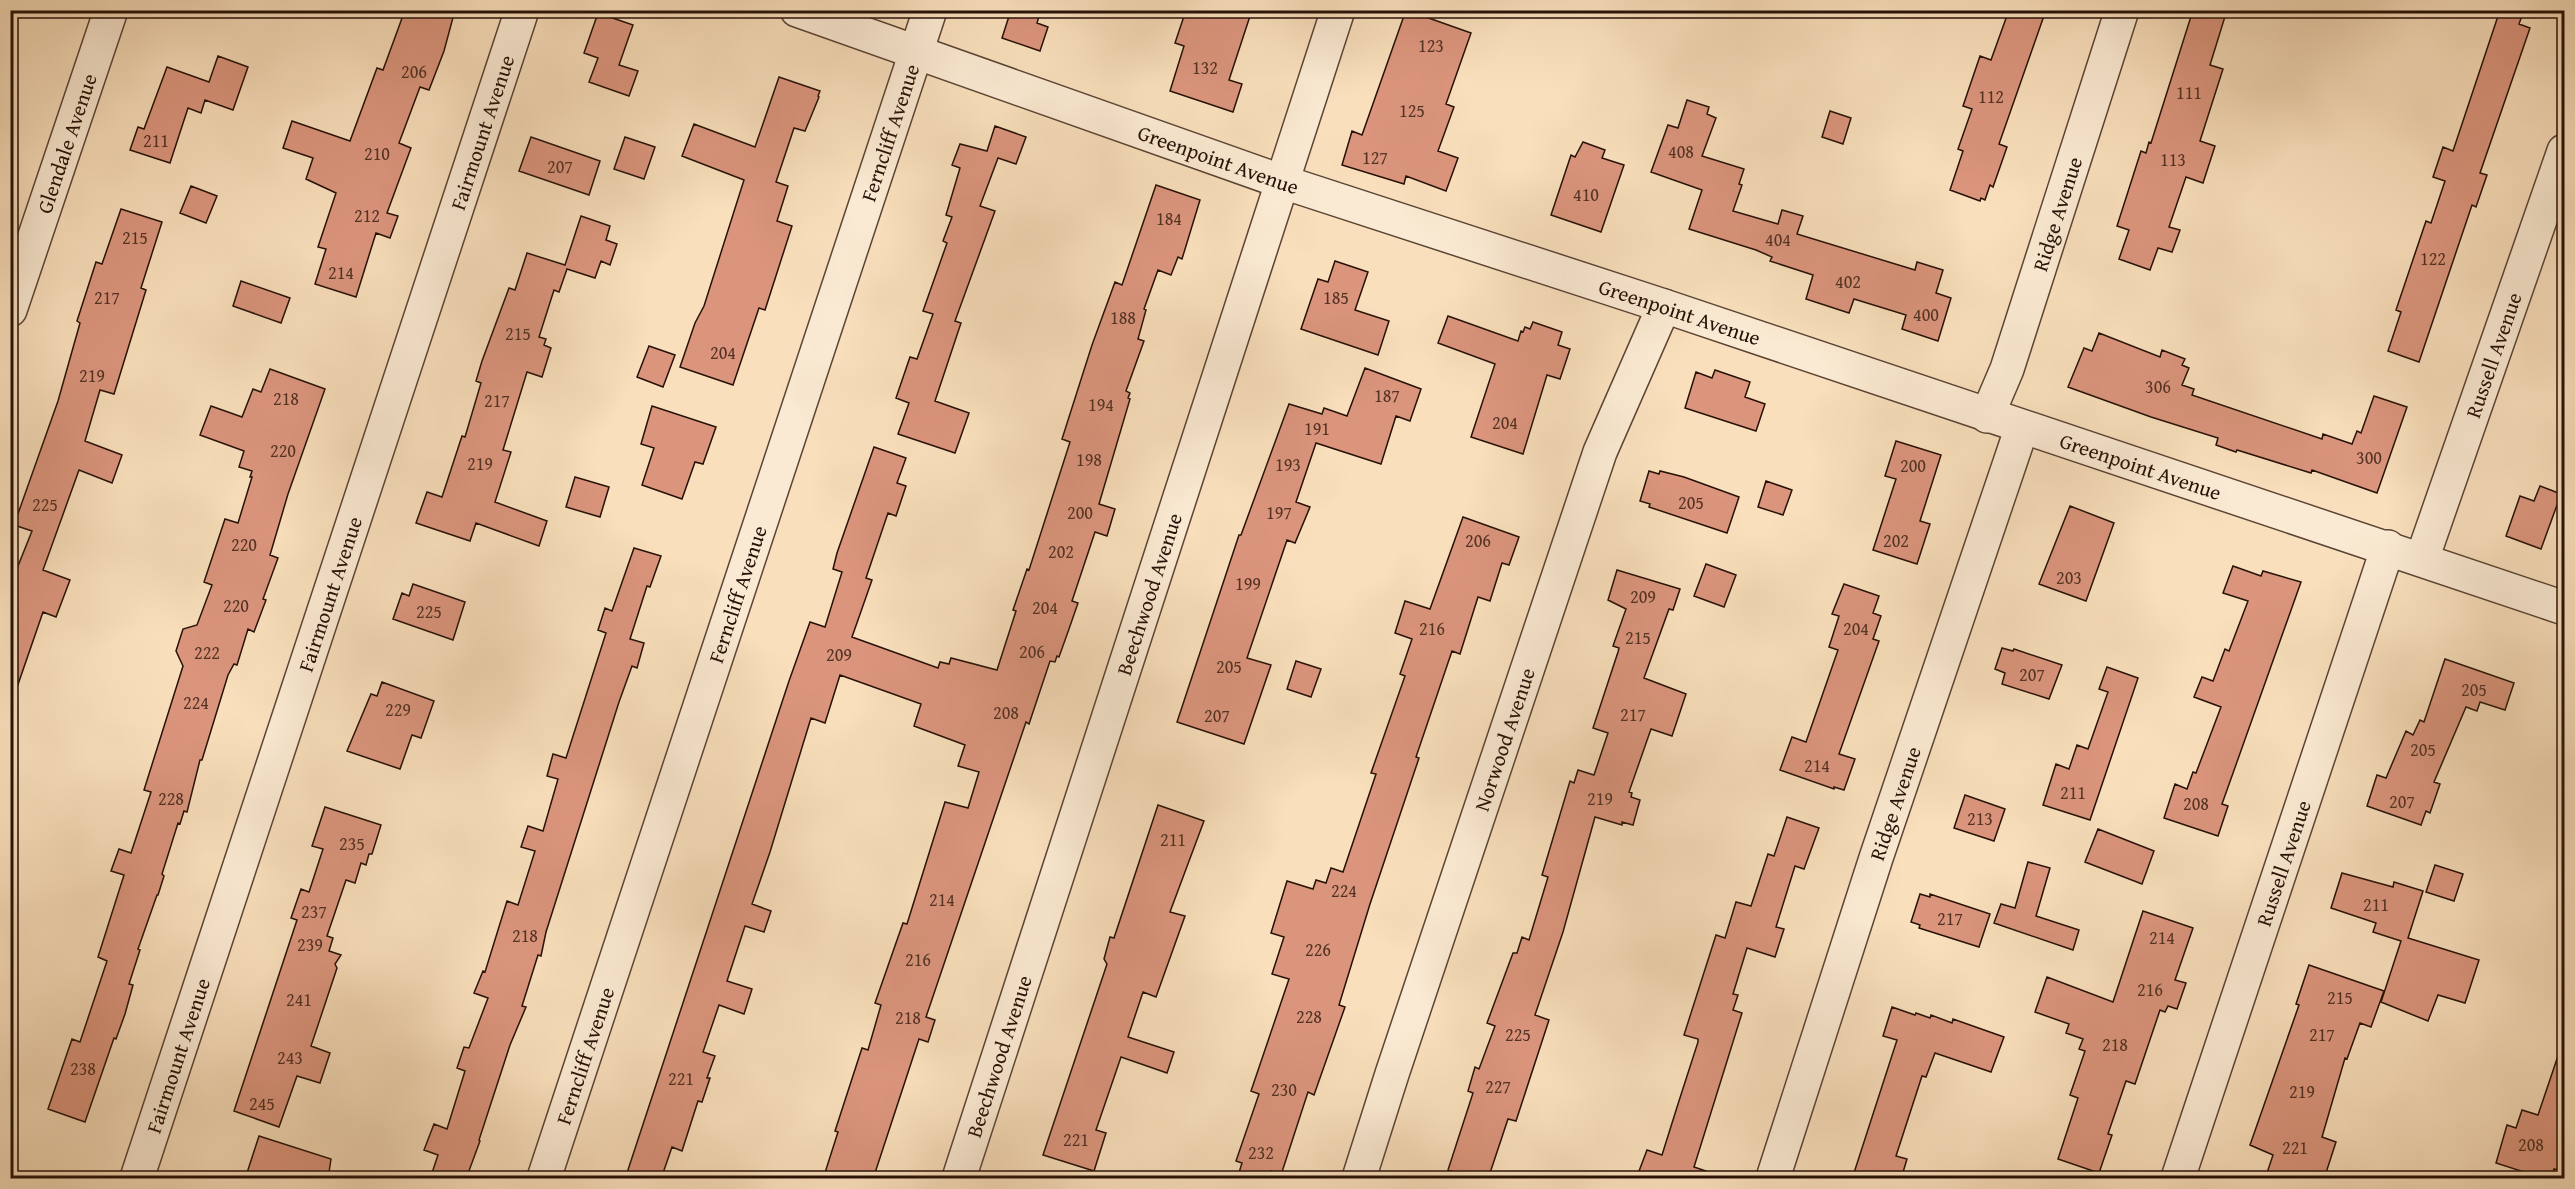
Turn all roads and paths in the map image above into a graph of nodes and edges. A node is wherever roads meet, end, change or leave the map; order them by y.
1 (111, 10) edge
2 (522, 10) edge
3 (797, 10) edge
4 (930, 10) edge
5 (1338, 10) edge
6 (2122, 10) edge
7 (917, 51) junction
8 (2565, 152) edge
9 (1283, 182) junction
10 (1664, 306) junction
11 (10, 310) edge
12 (1987, 416) junction
13 (2022, 427) junction
14 (2388, 547) junction
15 (2422, 559) junction
16 (2565, 608) edge
17 (137, 1179) edge
18 (544, 1179) edge
19 (959, 1179) edge
20 (1359, 1179) edge
21 (1773, 1179) edge
22 (2178, 1179) edge

1 - 11 street, Glendale Avenue
2 - 17 street, Fairmount Avenue
3 - 7 street, Greenpoint Avenue
4 - 7 street, Ferncliff Avenue
5 - 9 street, Beechwood Avenue
6 - 12 street, Ridge Avenue
7 - 9 street, Greenpoint Avenue
7 - 18 street, Ferncliff Avenue
8 - 15 street, Russell Avenue
9 - 10 street, Greenpoint Avenue
9 - 19 street, Beechwood Avenue
10 - 12 street, Greenpoint Avenue
10 - 20 street, Norwood Avenue
12 - 13 street, Greenpoint Avenue
13 - 14 street, Greenpoint Avenue
13 - 21 street, Ridge Avenue
14 - 15 street, Greenpoint Avenue
14 - 22 street, Russell Avenue
15 - 16 street, Greenpoint Avenue

